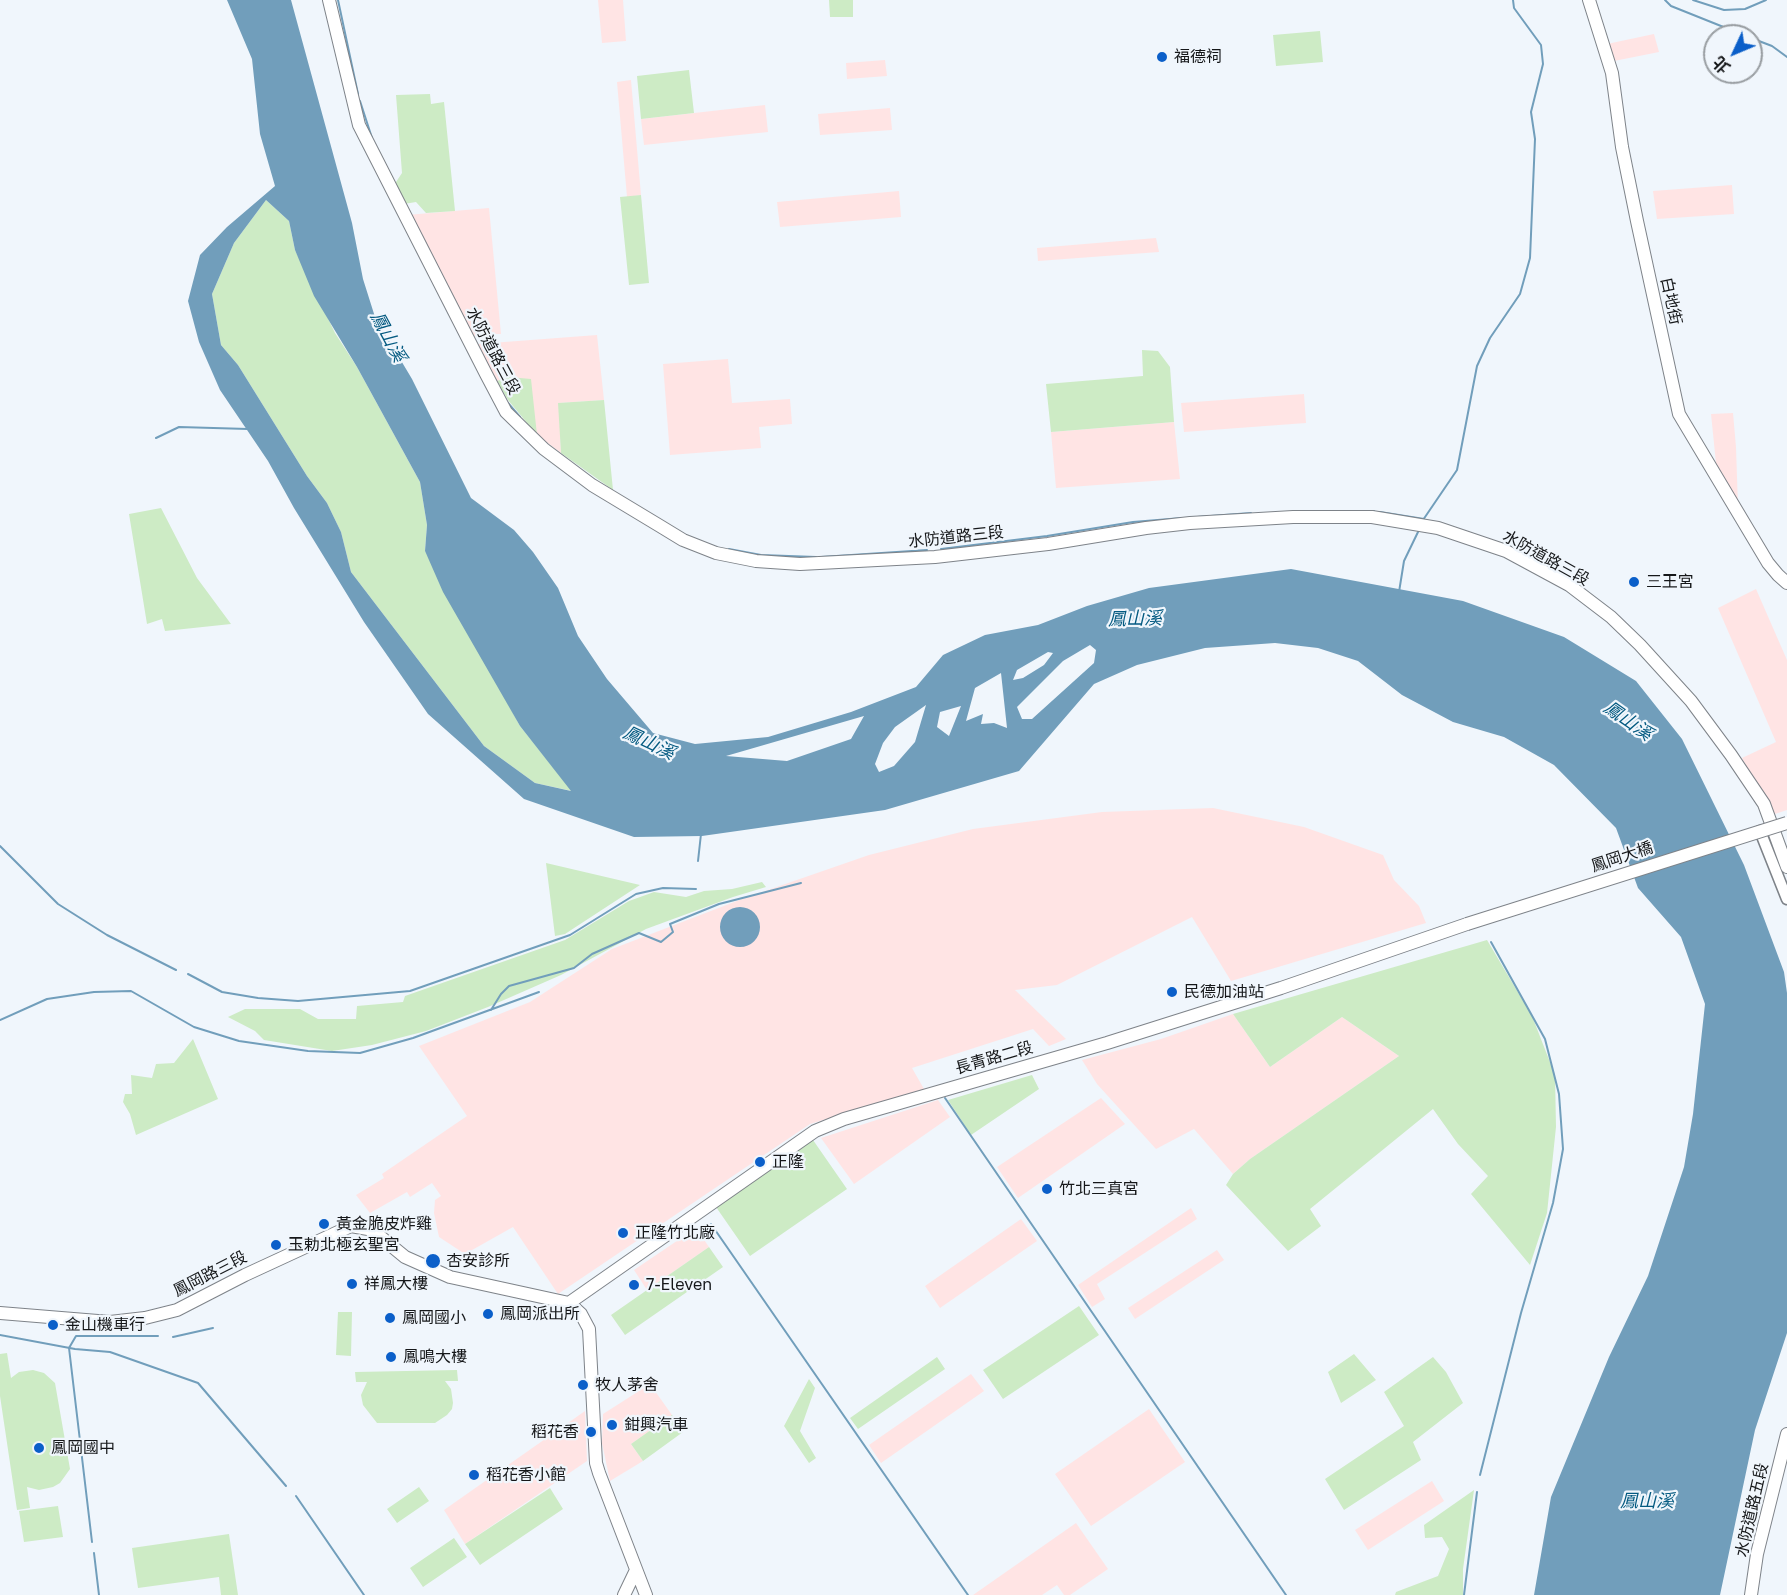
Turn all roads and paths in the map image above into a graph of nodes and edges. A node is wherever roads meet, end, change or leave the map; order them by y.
1 (329, 0) edge
2 (1589, 0) edge
3 (1787, 583) edge
4 (1787, 822) edge
5 (1760, 831) junction
6 (1787, 867) edge
7 (1787, 899) edge
8 (1467, 924) joint
9 (569, 1303) junction
10 (0, 1313) edge
11 (1787, 1434) edge
12 (636, 1570) junction
13 (624, 1595) edge
14 (646, 1595) edge
15 (1751, 1595) edge

1 - 6 street, 水防道路三段
2 - 3 street, 白地街
4 - 5 street, 鳳岡大橋, bridge
5 - 7 street
5 - 8 street, 鳳岡大橋, bridge
8 - 9 street, 長青路二段
9 - 10 street, 鳳岡路三段
9 - 12 street
11 - 15 street, 水防道路五段
12 - 13 street
12 - 14 street

